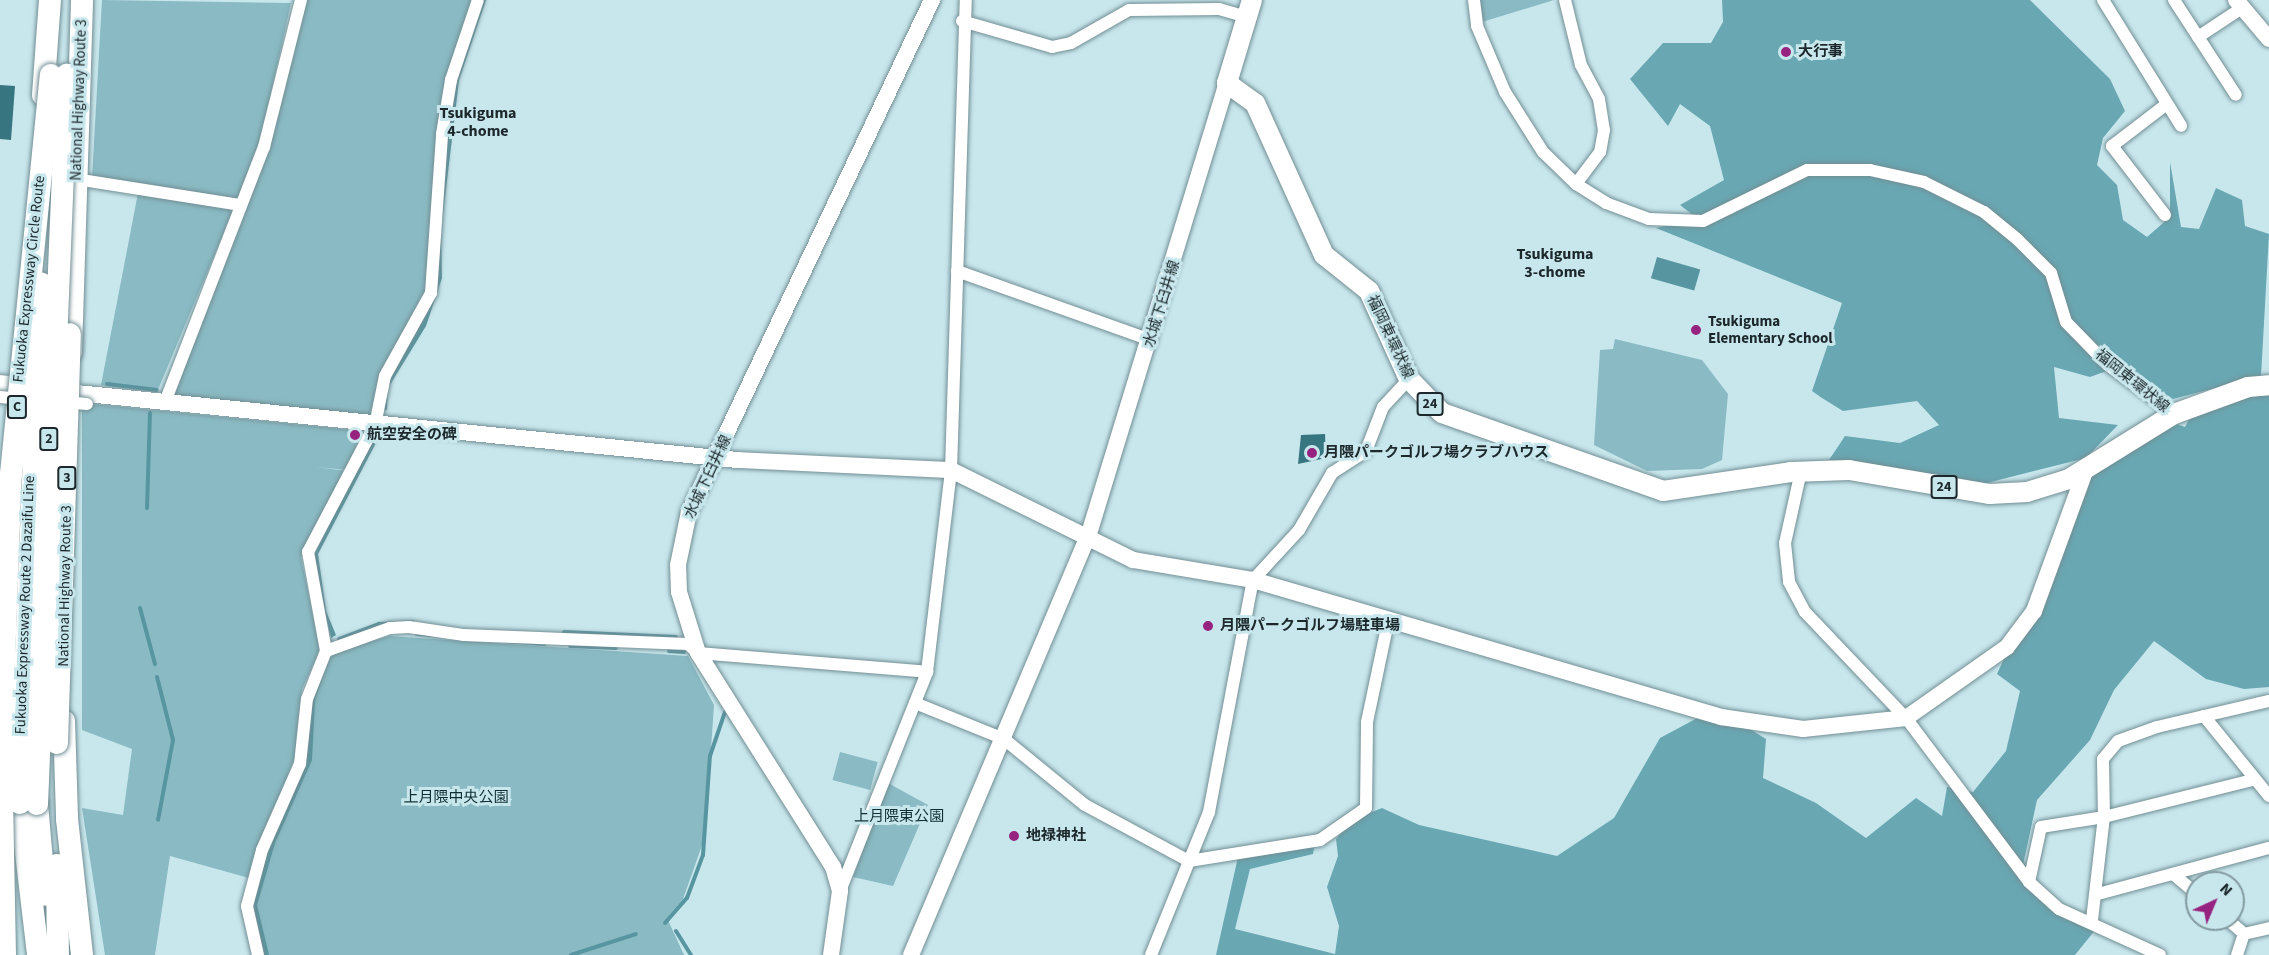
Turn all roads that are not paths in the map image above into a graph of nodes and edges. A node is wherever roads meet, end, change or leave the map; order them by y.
1 (50, 0) edge
2 (55, 0) edge
3 (71, 0) edge
4 (82, 0) edge
5 (298, 0) edge
6 (478, 0) edge
7 (932, 0) edge
8 (966, 0) edge
9 (1474, 0) edge
10 (1565, 0) edge
11 (2103, 0) edge
12 (2174, 0) edge
13 (2239, 4) edge
14 (1126, 5) edge
15 (1249, 9) edge
16 (962, 21) junction
17 (2198, 37) junction
18 (2269, 39) edge
19 (59, 75) junction
20 (1227, 83) junction
21 (2236, 94) dead end
22 (2167, 104) junction
23 (2181, 126) dead end
24 (76, 179) junction
25 (1576, 184) junction
26 (240, 205) junction
27 (2165, 215) dead end
28 (957, 271) junction
29 (1151, 340) junction
30 (1409, 379) junction
31 (2269, 386) edge
32 (6, 388) edge
33 (79, 398) junction
34 (165, 402) junction
35 (2174, 414) junction
36 (375, 424) junction
37 (717, 456) junction
38 (951, 470) junction
39 (1801, 471) junction
40 (2085, 472) junction
41 (1088, 537) junction
42 (1253, 580) junction
43 (2, 584) edge
44 (1388, 622) junction
45 (326, 651) junction
46 (698, 653) junction
47 (0, 662) edge
48 (927, 672) junction
49 (2269, 701) edge
50 (915, 703) junction
51 (2204, 716) junction
52 (1906, 718) junction
53 (1004, 739) junction
54 (0, 780) edge
55 (2252, 780) junction
56 (2269, 796) edge
57 (29, 803) junction
58 (2104, 817) junction
59 (2269, 848) edge
60 (1189, 861) junction
61 (2173, 874) junction
62 (2029, 882) junction
63 (2185, 884) edge
64 (840, 891) junction
65 (2098, 894) junction
66 (4, 904) edge
67 (2091, 920) junction
68 (2269, 928) edge
69 (2241, 931) edge
70 (2244, 934) junction
71 (5, 955) edge
72 (14, 955) edge
73 (38, 955) edge
74 (56, 955) edge
75 (82, 955) edge
76 (258, 955) edge
77 (831, 955) edge
78 (911, 955) edge
79 (1151, 955) edge
80 (2160, 955) edge
81 (2237, 955) edge

1 - 32 highway
2 - 19 highway, Fukuoka Expressway Circle Route / C
3 - 19 highway, Fukuoka Expressway Circle Route / C
4 - 24 highway, National Highway Route 3 / 3
5 - 26 street
6 - 36 street
7 - 37 street, 水城下臼井線
8 - 16 street
9 - 25 street, 福岡東環状線
10 - 25 street
11 - 22 street
12 - 17 street
13 - 17 street
13 - 18 street
14 - 15 street
14 - 16 street
15 - 20 main road
16 - 28 street
17 - 21 street
19 - 57 highway, Fukuoka Expressway Route 2 Dazaifu Line / 2, bridge
19 - 71 highway, Fukuoka Expressway Circle Route / C, bridge
19 - 74 highway, Fukuoka Expressway Circle Route / C, bridge
20 - 29 street, 水城下臼井線
20 - 30 main road, 福岡東環状線 / 24
22 - 23 street
22 - 27 street
24 - 26 street
24 - 33 highway, National Highway Route 3 / 3
25 - 35 street, 福岡東環状線
26 - 34 street
28 - 29 street
28 - 38 street
29 - 41 street, 水城下臼井線
30 - 39 main road, 福岡東環状線 / 24
30 - 42 street
31 - 35 main road, 24
32 - 33 street
32 - 43 highway
33 - 34 street
33 - 75 highway, National Highway Route 3 / 3
34 - 36 street
35 - 40 main road, 24
36 - 37 street
36 - 45 street
37 - 38 street
37 - 46 street, 水城下臼井線
38 - 41 street
38 - 48 street
39 - 40 main road, 24
39 - 52 street
40 - 52 street
41 - 42 street
41 - 53 street, 水城下臼井線
42 - 44 street
42 - 60 street
43 - 47 highway
44 - 52 street
44 - 60 street
45 - 46 street
45 - 76 street
46 - 48 street
46 - 64 street, 水城下臼井線
48 - 50 street
49 - 51 street
50 - 53 street
50 - 64 street
51 - 55 street
51 - 58 street
52 - 62 street
53 - 60 street
53 - 78 street, 水城下臼井線
54 - 66 highway
55 - 56 street
55 - 58 street
57 - 73 highway, Fukuoka Expressway Route 2 Dazaifu Line / 2
57 - 74 highway, Fukuoka Expressway Route 2 Dazaifu Line / 2
58 - 62 street
58 - 65 street
59 - 61 street
60 - 79 street
61 - 63 street
61 - 65 street
62 - 67 street
64 - 77 street
65 - 67 street
66 - 72 highway
67 - 80 street
68 - 70 street
69 - 70 street
70 - 81 street

